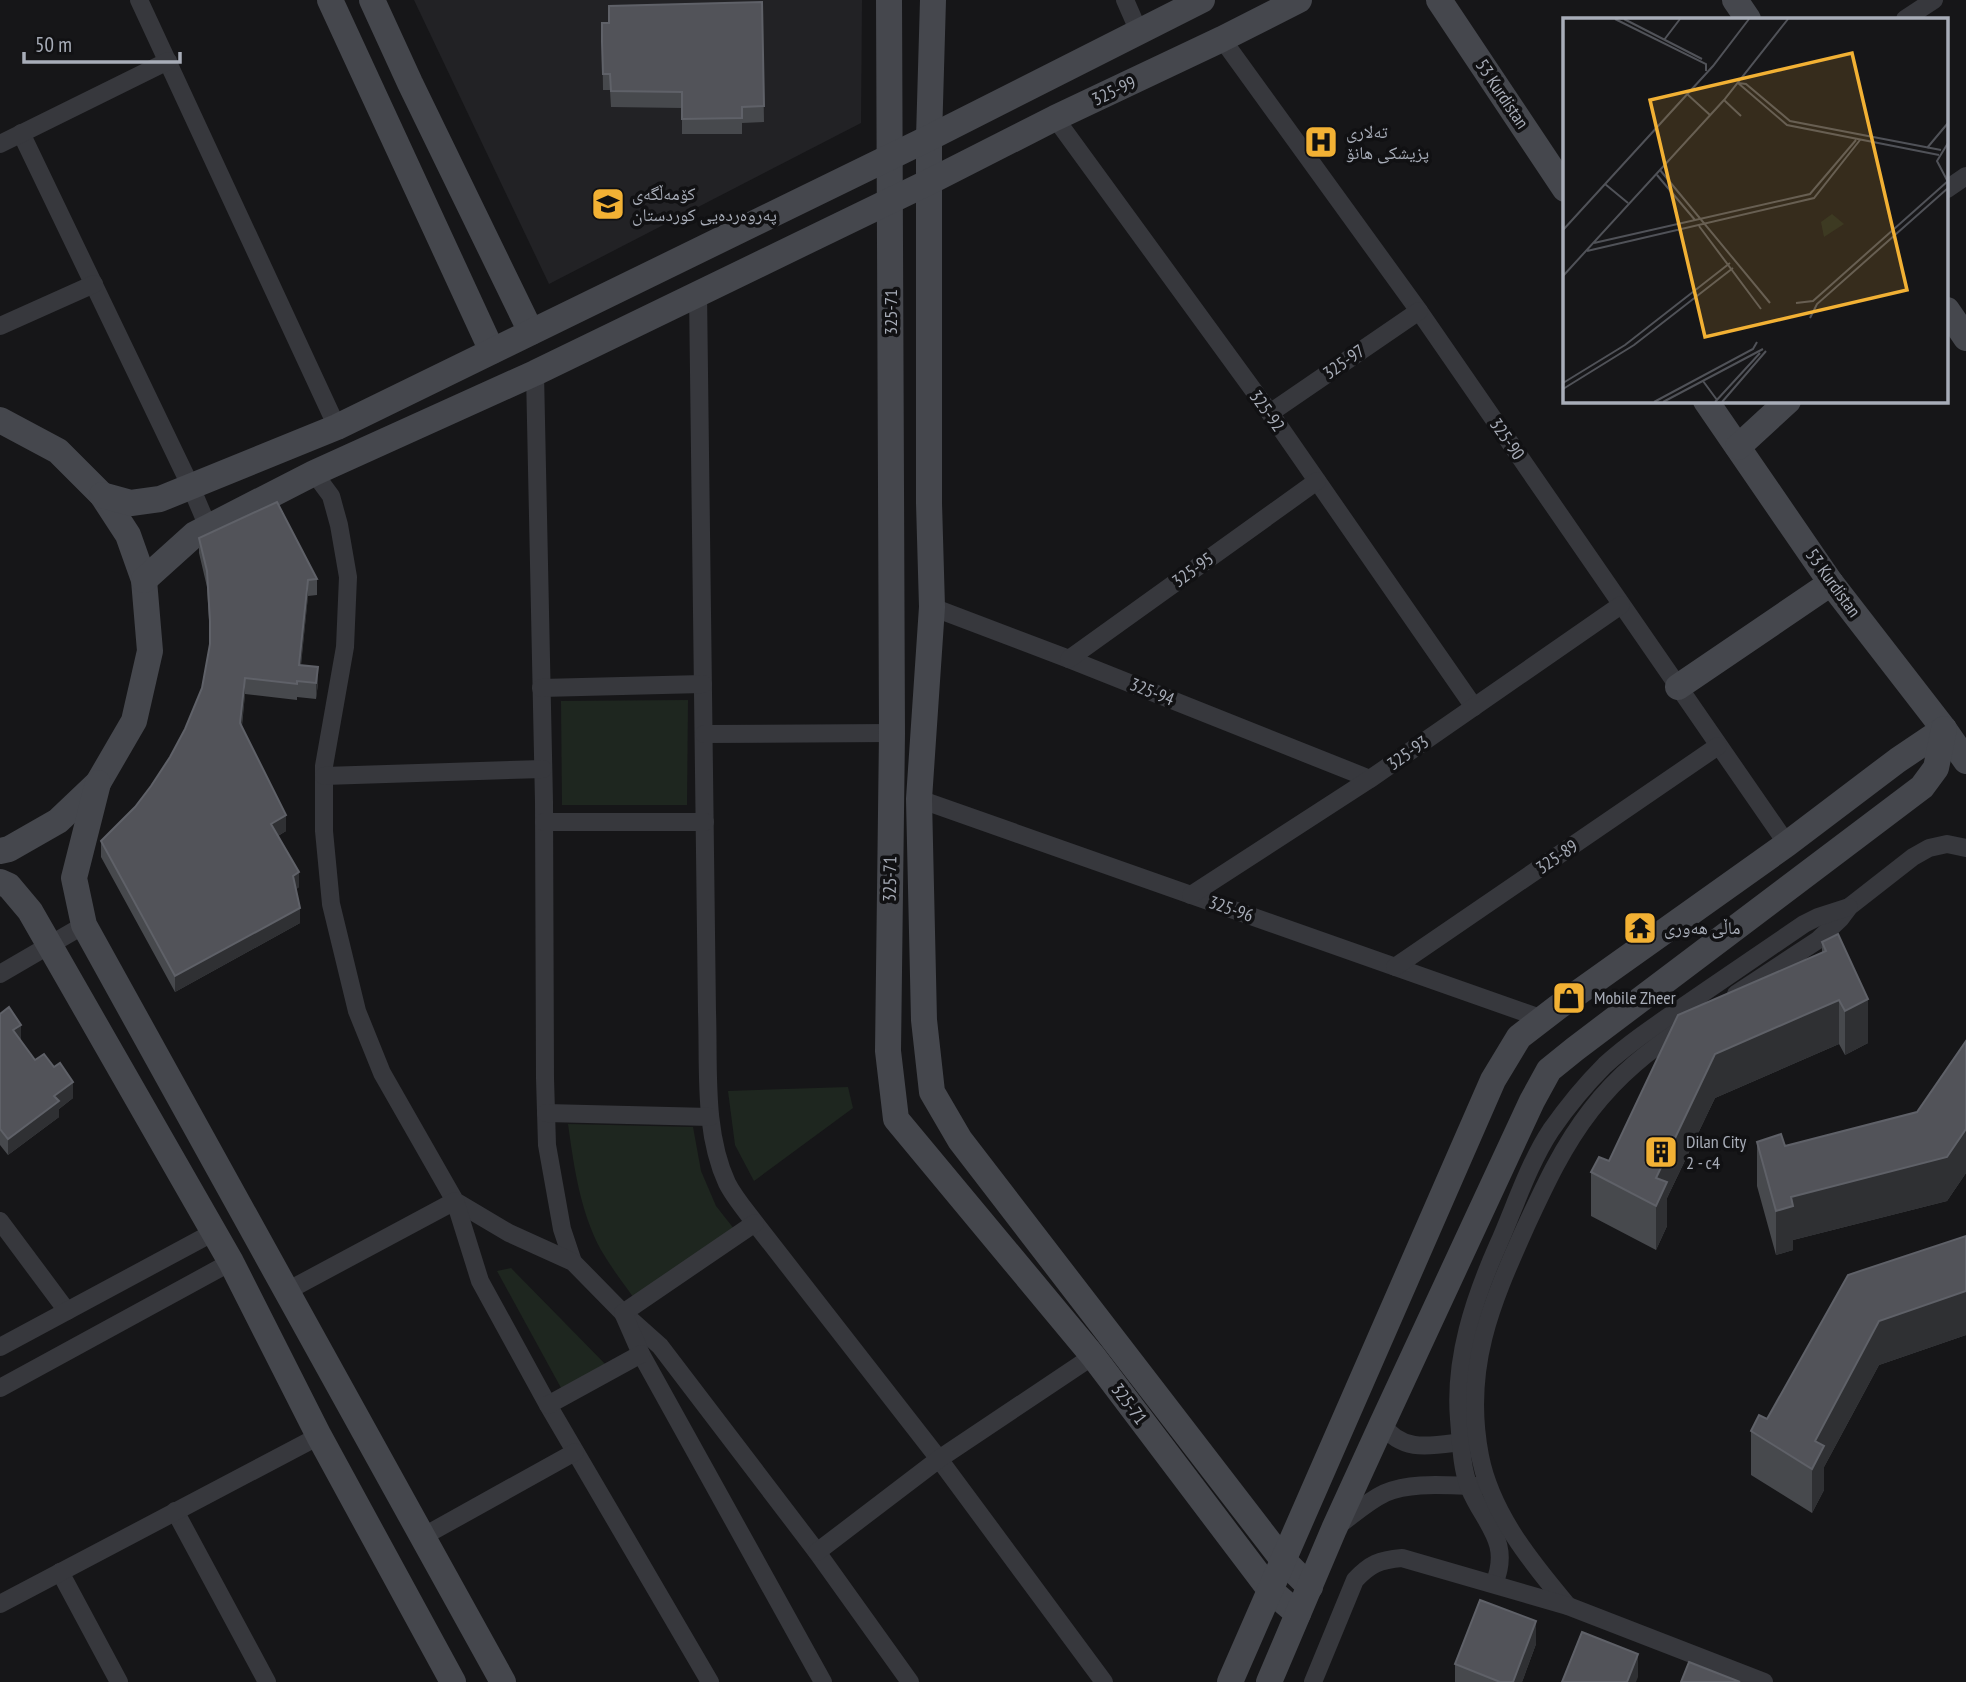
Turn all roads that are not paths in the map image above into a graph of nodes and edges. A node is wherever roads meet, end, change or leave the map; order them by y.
1 (139, 0) edge
2 (330, 0) edge
3 (372, 0) edge
4 (889, 0) edge
5 (933, 0) edge
6 (1125, 0) edge
7 (1202, 0) edge
8 (1298, 0) edge
9 (1439, 0) edge
10 (1735, 0) edge
11 (1934, 0) edge
12 (1747, 18) edge
13 (1907, 18) edge
14 (1139, 32) junction
15 (1222, 39) junction
16 (168, 61) junction
17 (1055, 118) junction
18 (22, 133) junction
19 (929, 138) junction
20 (0, 144) edge
21 (888, 157) junction
22 (1966, 176) edge
23 (929, 182) junction
24 (1563, 186) edge
25 (1948, 188) edge
26 (891, 200) junction
27 (94, 284) junction
28 (698, 292) junction
29 (1419, 311) junction
30 (1948, 311) edge
31 (0, 326) edge
32 (531, 332) junction
33 (1966, 338) edge
34 (492, 351) junction
35 (535, 373) junction
36 (1707, 402) edge
37 (1787, 402) edge
38 (1270, 413) junction
39 (0, 420) edge
40 (337, 427) junction
41 (1738, 447) junction
42 (314, 473) junction
43 (1317, 481) junction
44 (191, 487) junction
45 (103, 495) junction
46 (208, 527) junction
47 (144, 580) junction
48 (1831, 583) junction
49 (1621, 605) junction
50 (932, 607) junction
51 (1069, 659) junction
52 (703, 684) junction
53 (1678, 687) junction
54 (541, 688) junction
55 (1474, 707) junction
56 (1944, 729) junction
57 (892, 733) junction
58 (704, 734) junction
59 (1718, 746) junction
60 (1966, 761) edge
61 (543, 769) junction
62 (324, 776) junction
63 (1370, 779) junction
64 (98, 783) junction
65 (919, 799) junction
66 (705, 821) junction
67 (544, 822) junction
68 (1787, 844) junction
69 (1966, 848) edge
70 (0, 851) edge
71 (0, 882) edge
72 (1191, 895) junction
73 (1849, 906) junction
74 (84, 925) junction
75 (51, 946) junction
76 (1395, 967) junction
77 (0, 974) edge
78 (1718, 1006) edge
79 (1543, 1019) junction
80 (1696, 1020) edge
81 (546, 1113) junction
82 (710, 1117) junction
83 (455, 1201) junction
84 (0, 1221) edge
85 (755, 1223) junction
86 (214, 1232) junction
87 (231, 1262) junction
88 (573, 1262) junction
89 (287, 1291) junction
90 (67, 1311) junction
91 (623, 1313) junction
92 (1481, 1314) junction
93 (0, 1347) edge
94 (641, 1354) junction
95 (1093, 1356) junction
96 (0, 1388) edge
97 (548, 1405) junction
98 (1382, 1423) junction
99 (319, 1436) junction
100 (1469, 1441) junction
101 (575, 1452) junction
102 (939, 1459) junction
103 (1469, 1486) junction
104 (1489, 1486) junction
105 (176, 1511) junction
106 (1334, 1530) junction
107 (424, 1536) junction
108 (817, 1552) junction
109 (1283, 1560) junction
110 (60, 1572) junction
111 (1494, 1584) junction
112 (1310, 1587) junction
113 (1270, 1590) junction
114 (0, 1604) edge
115 (1568, 1605) junction
116 (1298, 1614) junction
117 (119, 1682) edge
118 (267, 1682) edge
119 (453, 1682) edge
120 (503, 1682) edge
121 (710, 1682) edge
122 (823, 1682) edge
123 (910, 1682) edge
124 (1104, 1682) edge
125 (1230, 1682) edge
126 (1269, 1682) edge
127 (1313, 1682) edge
128 (1764, 1682) edge

1 - 16 street
2 - 34 street
3 - 32 street
4 - 21 street, 325-71
5 - 19 street, 325-71
6 - 14 street
7 - 14 street
8 - 15 street, 325-99
9 - 24 street, 53 Kurdistan
10 - 12 street
11 - 13 street
14 - 19 street
15 - 17 street, 325-99
15 - 29 street, 325-90
16 - 18 street
16 - 40 street
17 - 23 street, 325-99
17 - 38 street, 325-92
18 - 20 street
18 - 27 street
19 - 21 street
19 - 23 street, 325-71
21 - 26 street, 325-71
21 - 32 street
22 - 25 street
23 - 26 street, 325-99
23 - 50 street, 325-71
26 - 28 street, 325-99
26 - 57 street, 325-71
27 - 31 street
27 - 44 street
28 - 35 street, 325-99
28 - 52 street
29 - 38 street, 325-97
29 - 49 street, 325-90
30 - 33 street
32 - 34 street
34 - 40 street
35 - 42 street, 325-99
35 - 54 street
36 - 41 street, 53 Kurdistan
37 - 41 street
38 - 43 street, 325-92
39 - 45 street
40 - 44 street
41 - 48 street, 53 Kurdistan
42 - 46 street, 325-99
42 - 62 street
43 - 51 street, 325-95
43 - 55 street, 325-92
44 - 45 street
44 - 46 street
45 - 47 street
46 - 47 street, 325-99
47 - 64 street
48 - 53 street
48 - 56 street, 53 Kurdistan
49 - 53 street, 325-90
49 - 55 street, 325-93
50 - 51 street, 325-94
50 - 65 street, 325-71
51 - 63 street, 325-94
52 - 54 street
52 - 58 street
53 - 59 street, 325-90
54 - 61 street
55 - 63 street, 325-93
56 - 60 street, 53 Kurdistan
56 - 68 street
56 - 98 street
57 - 58 street
57 - 95 street, 325-71
58 - 66 street
59 - 68 street, 325-90
59 - 76 street, 325-89
61 - 62 street
61 - 67 street
62 - 83 street
63 - 72 street, 325-93
64 - 70 street
64 - 74 street
65 - 72 street, 325-96
65 - 109 street, 325-71
66 - 67 street
66 - 82 street
67 - 81 street
68 - 79 street
69 - 73 street
71 - 75 street
72 - 76 street, 325-96
73 - 78 street
73 - 92 street
74 - 75 street
74 - 89 street
75 - 77 street
75 - 86 street
76 - 79 street, 325-96
79 - 109 street
80 - 92 street
81 - 82 street
81 - 88 street
82 - 85 street
83 - 88 street
83 - 89 street
83 - 97 street
84 - 90 street
85 - 91 street
85 - 102 street
86 - 87 street
86 - 90 street
87 - 96 street
87 - 99 street
88 - 91 street
89 - 107 street
90 - 93 street
91 - 94 street
91 - 108 street
92 - 100 street
94 - 97 street
94 - 122 street
95 - 102 street
95 - 113 street, 325-71
97 - 101 street
98 - 100 street
98 - 106 street
99 - 105 street
99 - 119 street
100 - 103 street
100 - 104 street
101 - 107 street
101 - 121 street
102 - 108 street
102 - 124 street
103 - 104 street
103 - 106 street
103 - 111 street
104 - 115 street
105 - 110 street
105 - 118 street
106 - 112 street
107 - 120 street
108 - 123 street
109 - 112 street, 325-71
109 - 113 street
110 - 114 street
110 - 117 street
111 - 115 street
111 - 127 street
112 - 116 street
113 - 116 street, 325-71
113 - 125 street
115 - 128 street
116 - 126 street

